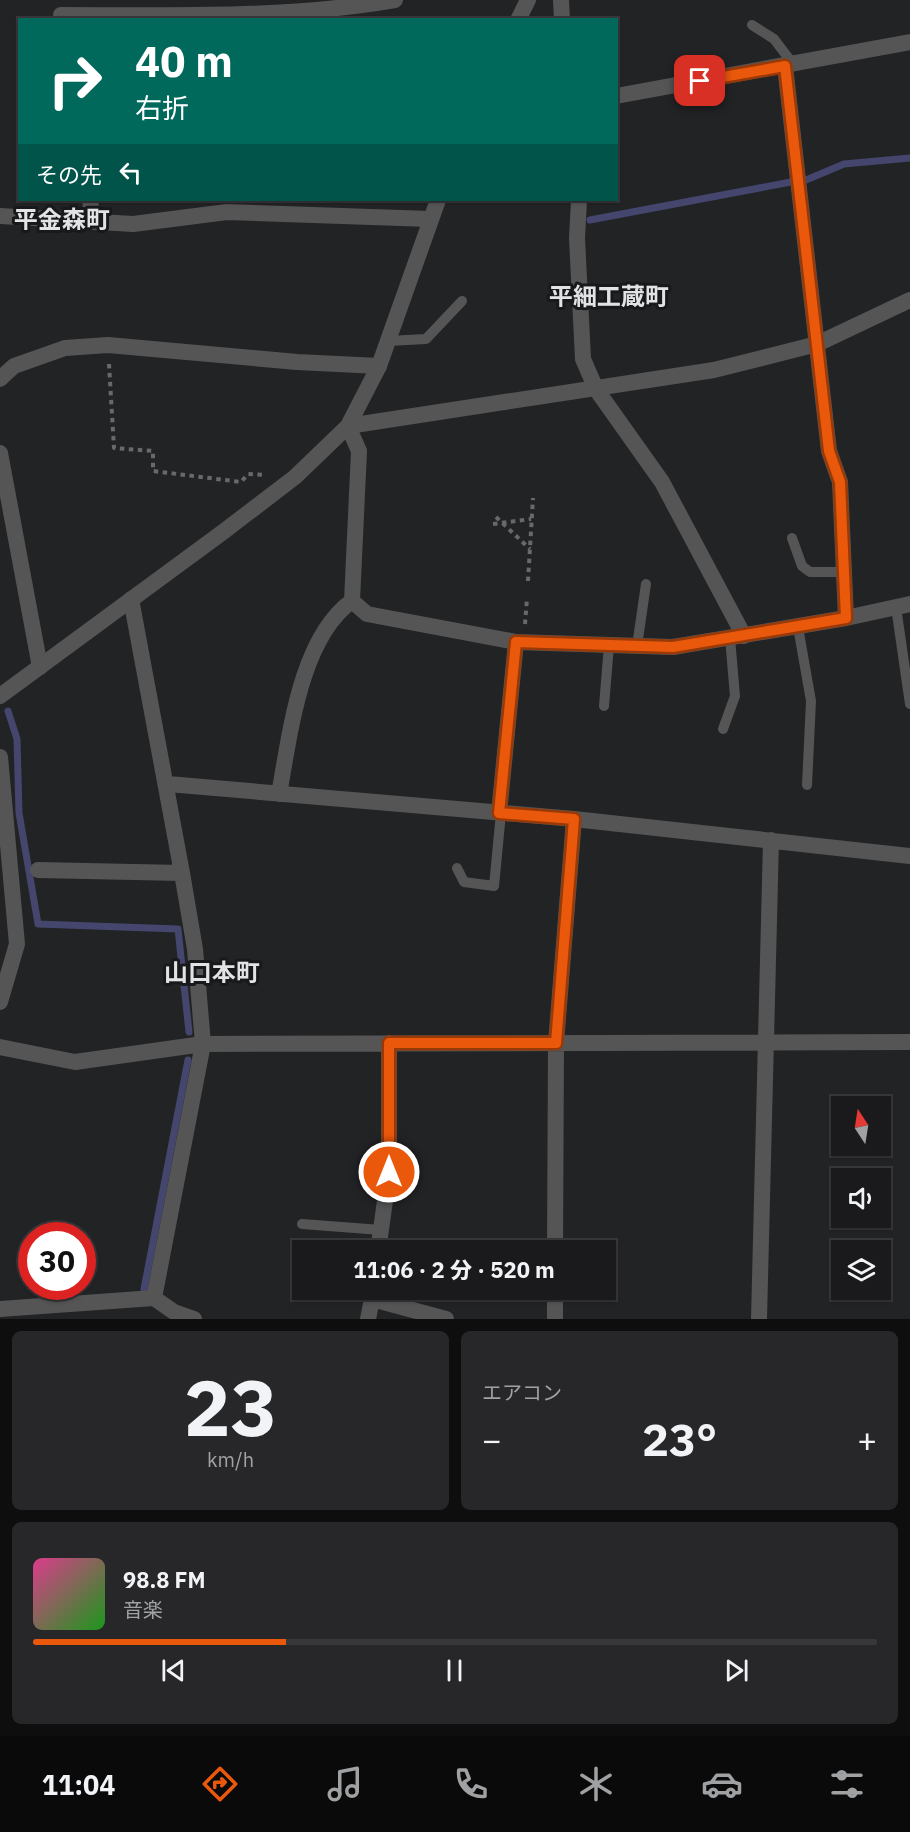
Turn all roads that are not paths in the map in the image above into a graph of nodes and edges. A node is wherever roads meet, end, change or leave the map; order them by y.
1 (395, 0) edge
2 (528, 0) edge
3 (561, 0) edge
4 (60, 12) edge
5 (519, 18) edge
6 (562, 18) edge
7 (752, 26) dead end
8 (910, 42) edge
9 (789, 65) junction
10 (618, 96) edge
11 (90, 201) edge
12 (438, 201) edge
13 (579, 201) edge
14 (0, 216) edge
15 (430, 219) junction
16 (93, 222) junction
17 (910, 300) edge
18 (462, 301) dead end
19 (388, 340) junction
20 (817, 344) junction
21 (379, 366) junction
22 (0, 379) edge
23 (596, 389) junction
24 (348, 426) junction
25 (0, 453) edge
26 (792, 538) dead end
27 (844, 572) junction
28 (646, 584) dead end
29 (131, 600) junction
30 (352, 601) junction
31 (903, 605) edge
32 (846, 618) junction
33 (798, 627) junction
34 (737, 637) junction
35 (520, 642) junction
36 (609, 645) junction
37 (638, 646) junction
38 (40, 667) junction
39 (0, 696) edge
40 (910, 704) edge
41 (604, 706) dead end
42 (723, 729) dead end
43 (0, 757) edge
44 (168, 784) junction
45 (807, 785) dead end
46 (279, 794) junction
47 (500, 813) junction
48 (574, 819) junction
49 (771, 840) junction
50 (910, 856) edge
51 (457, 868) dead end
52 (38, 870) dead end
53 (182, 873) junction
54 (0, 1002) edge
55 (766, 1041) junction
56 (910, 1042) edge
57 (389, 1043) junction
58 (556, 1043) junction
59 (203, 1044) junction
60 (0, 1047) edge
61 (302, 1224) dead end
62 (381, 1230) junction
63 (380, 1240) edge
64 (555, 1240) edge
65 (154, 1298) junction
66 (371, 1300) edge
67 (387, 1300) edge
68 (555, 1300) edge
69 (0, 1309) edge
70 (50, 1312) edge
71 (194, 1319) edge
72 (368, 1319) edge
73 (446, 1319) edge
74 (555, 1319) edge
75 (759, 1319) edge

1 - 4 street
2 - 5 street
3 - 6 street
7 - 9 lane
8 - 9 street
9 - 10 street
9 - 20 street
11 - 16 street
12 - 15 street
13 - 23 street
14 - 16 street
15 - 16 street
15 - 19 street
17 - 20 street
18 - 19 lane
19 - 21 street
20 - 23 street
20 - 27 street
21 - 22 street
21 - 24 street
23 - 24 street
23 - 34 street
24 - 29 street
24 - 30 street
25 - 38 street
26 - 27 lane
27 - 32 street
28 - 37 lane
29 - 38 street
29 - 44 street
30 - 35 street
30 - 46 street
31 - 32 street
31 - 40 lane
32 - 33 street
33 - 34 street
33 - 45 lane
34 - 37 street
34 - 42 lane
35 - 36 street
35 - 47 street
36 - 37 street
36 - 41 lane
38 - 39 street
43 - 54 street
44 - 46 street
44 - 53 street
46 - 47 street
47 - 48 street
47 - 51 lane
48 - 49 street
48 - 58 street
49 - 50 street
49 - 55 street
52 - 53 street
53 - 59 street
55 - 56 street
55 - 58 street
55 - 75 street
57 - 58 street
57 - 59 street
57 - 62 street
58 - 64 street
59 - 60 street
59 - 65 street
61 - 62 lane
62 - 63 street
65 - 70 street
65 - 71 street
66 - 72 street
67 - 73 street
68 - 74 street
69 - 70 street

